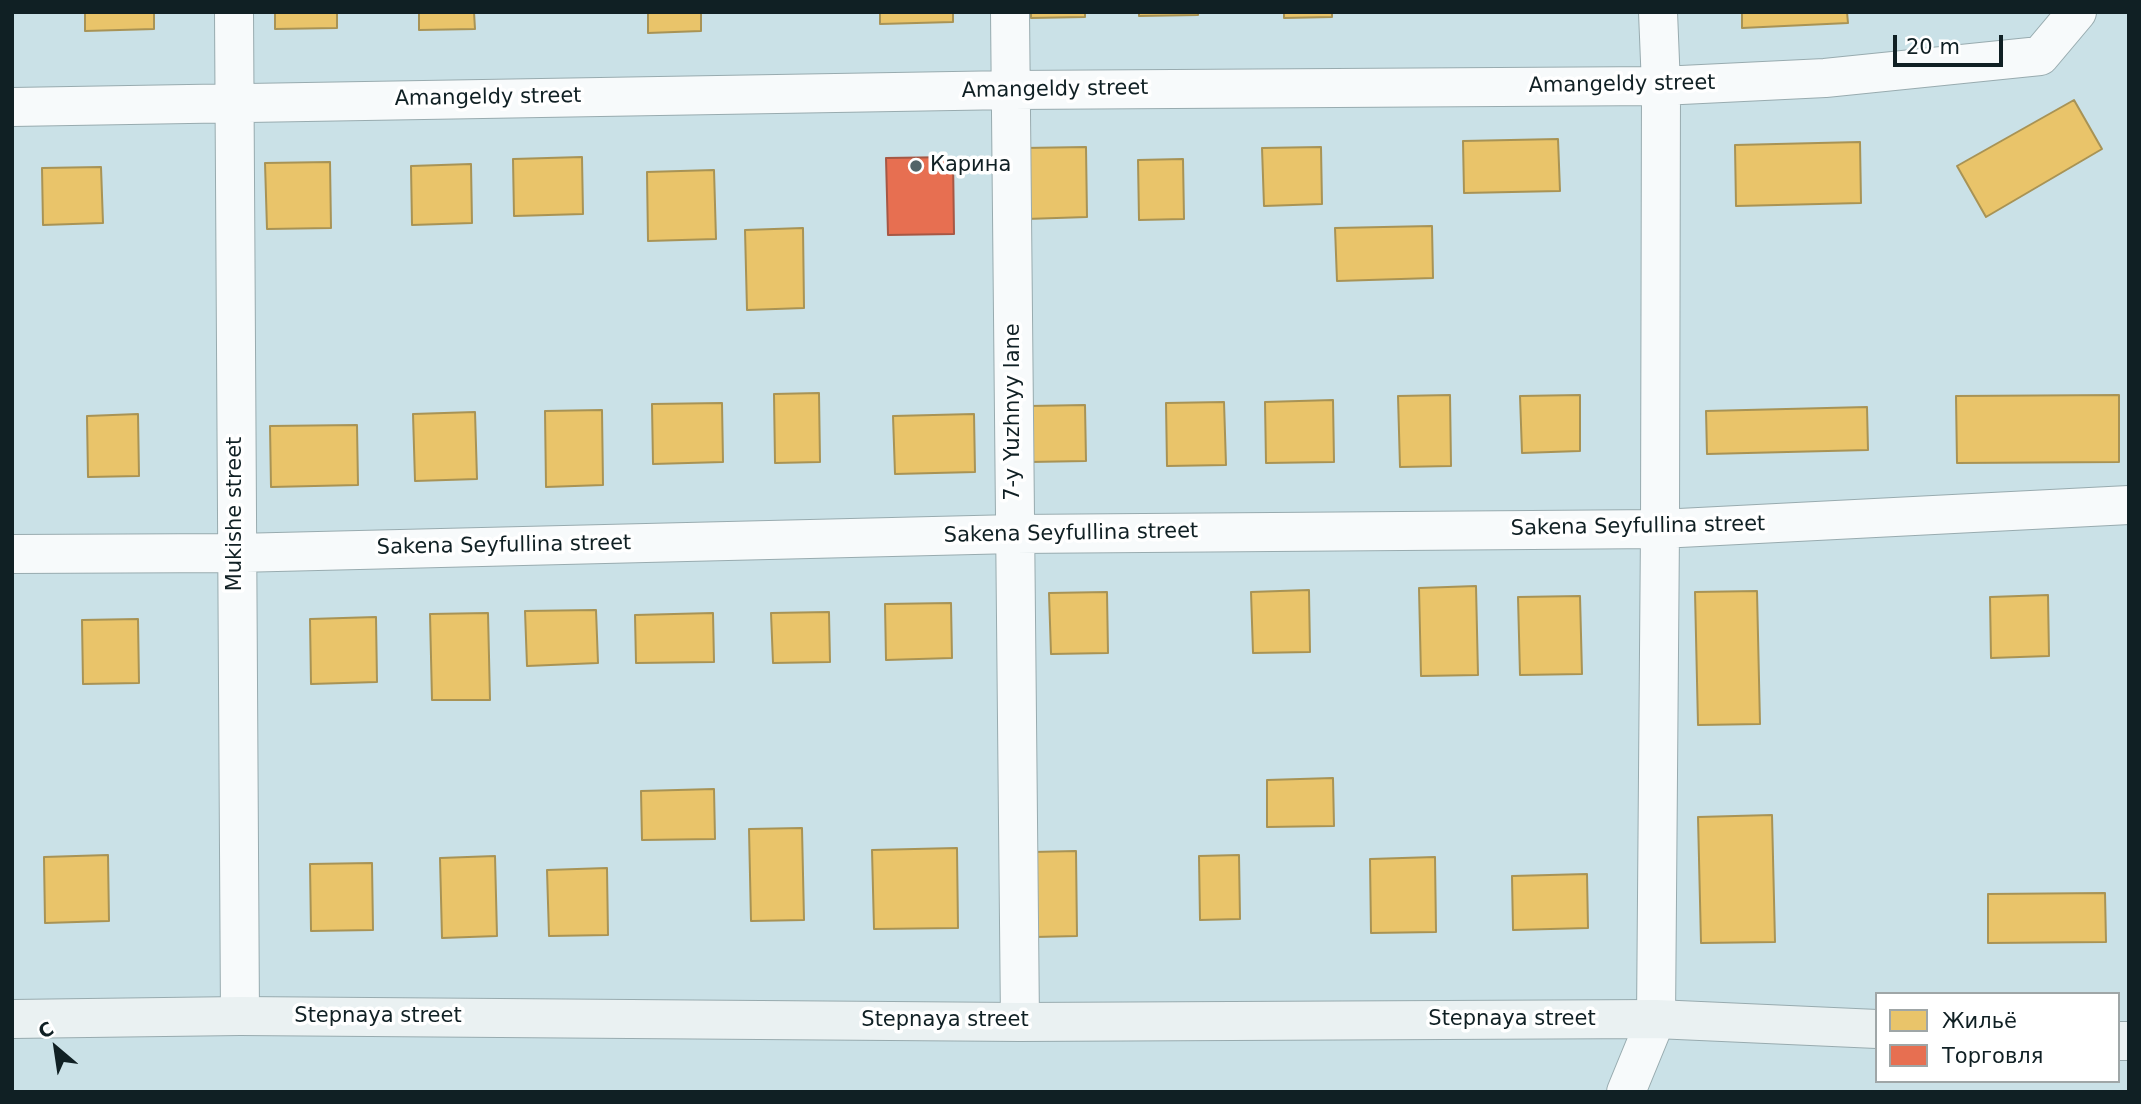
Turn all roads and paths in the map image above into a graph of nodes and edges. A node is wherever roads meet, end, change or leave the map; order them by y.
1 (234, 12) edge
2 (1010, 12) edge
3 (1658, 12) edge
4 (2077, 12) edge
5 (1661, 86) junction
6 (1012, 90) junction
7 (234, 102) junction
8 (12, 107) edge
9 (2129, 505) edge
10 (1660, 529) junction
11 (1015, 534) junction
12 (236, 553) junction
13 (12, 554) edge
14 (240, 1016) junction
15 (12, 1019) edge
16 (1656, 1019) junction
17 (1020, 1022) junction
18 (1875, 1030) edge
19 (1626, 1092) edge

1 - 7 street, Mukishe street
2 - 6 street, 7-y Yuzhnyy lane
3 - 5 street
4 - 5 street, Amangeldy street
5 - 6 street, Amangeldy street
5 - 10 street
6 - 7 street, Amangeldy street
6 - 11 street, 7-y Yuzhnyy lane
7 - 8 street, Amangeldy street
7 - 12 street, Mukishe street
9 - 10 street, Sakena Seyfullina street
10 - 11 street, Sakena Seyfullina street
10 - 16 street
11 - 12 street, Sakena Seyfullina street
11 - 17 street, 7-y Yuzhnyy lane
12 - 13 street, Sakena Seyfullina street
12 - 14 street, Mukishe street
14 - 15 street, Stepnaya street
14 - 17 street, Stepnaya street
16 - 17 street, Stepnaya street
16 - 18 street, Stepnaya street
16 - 19 street

